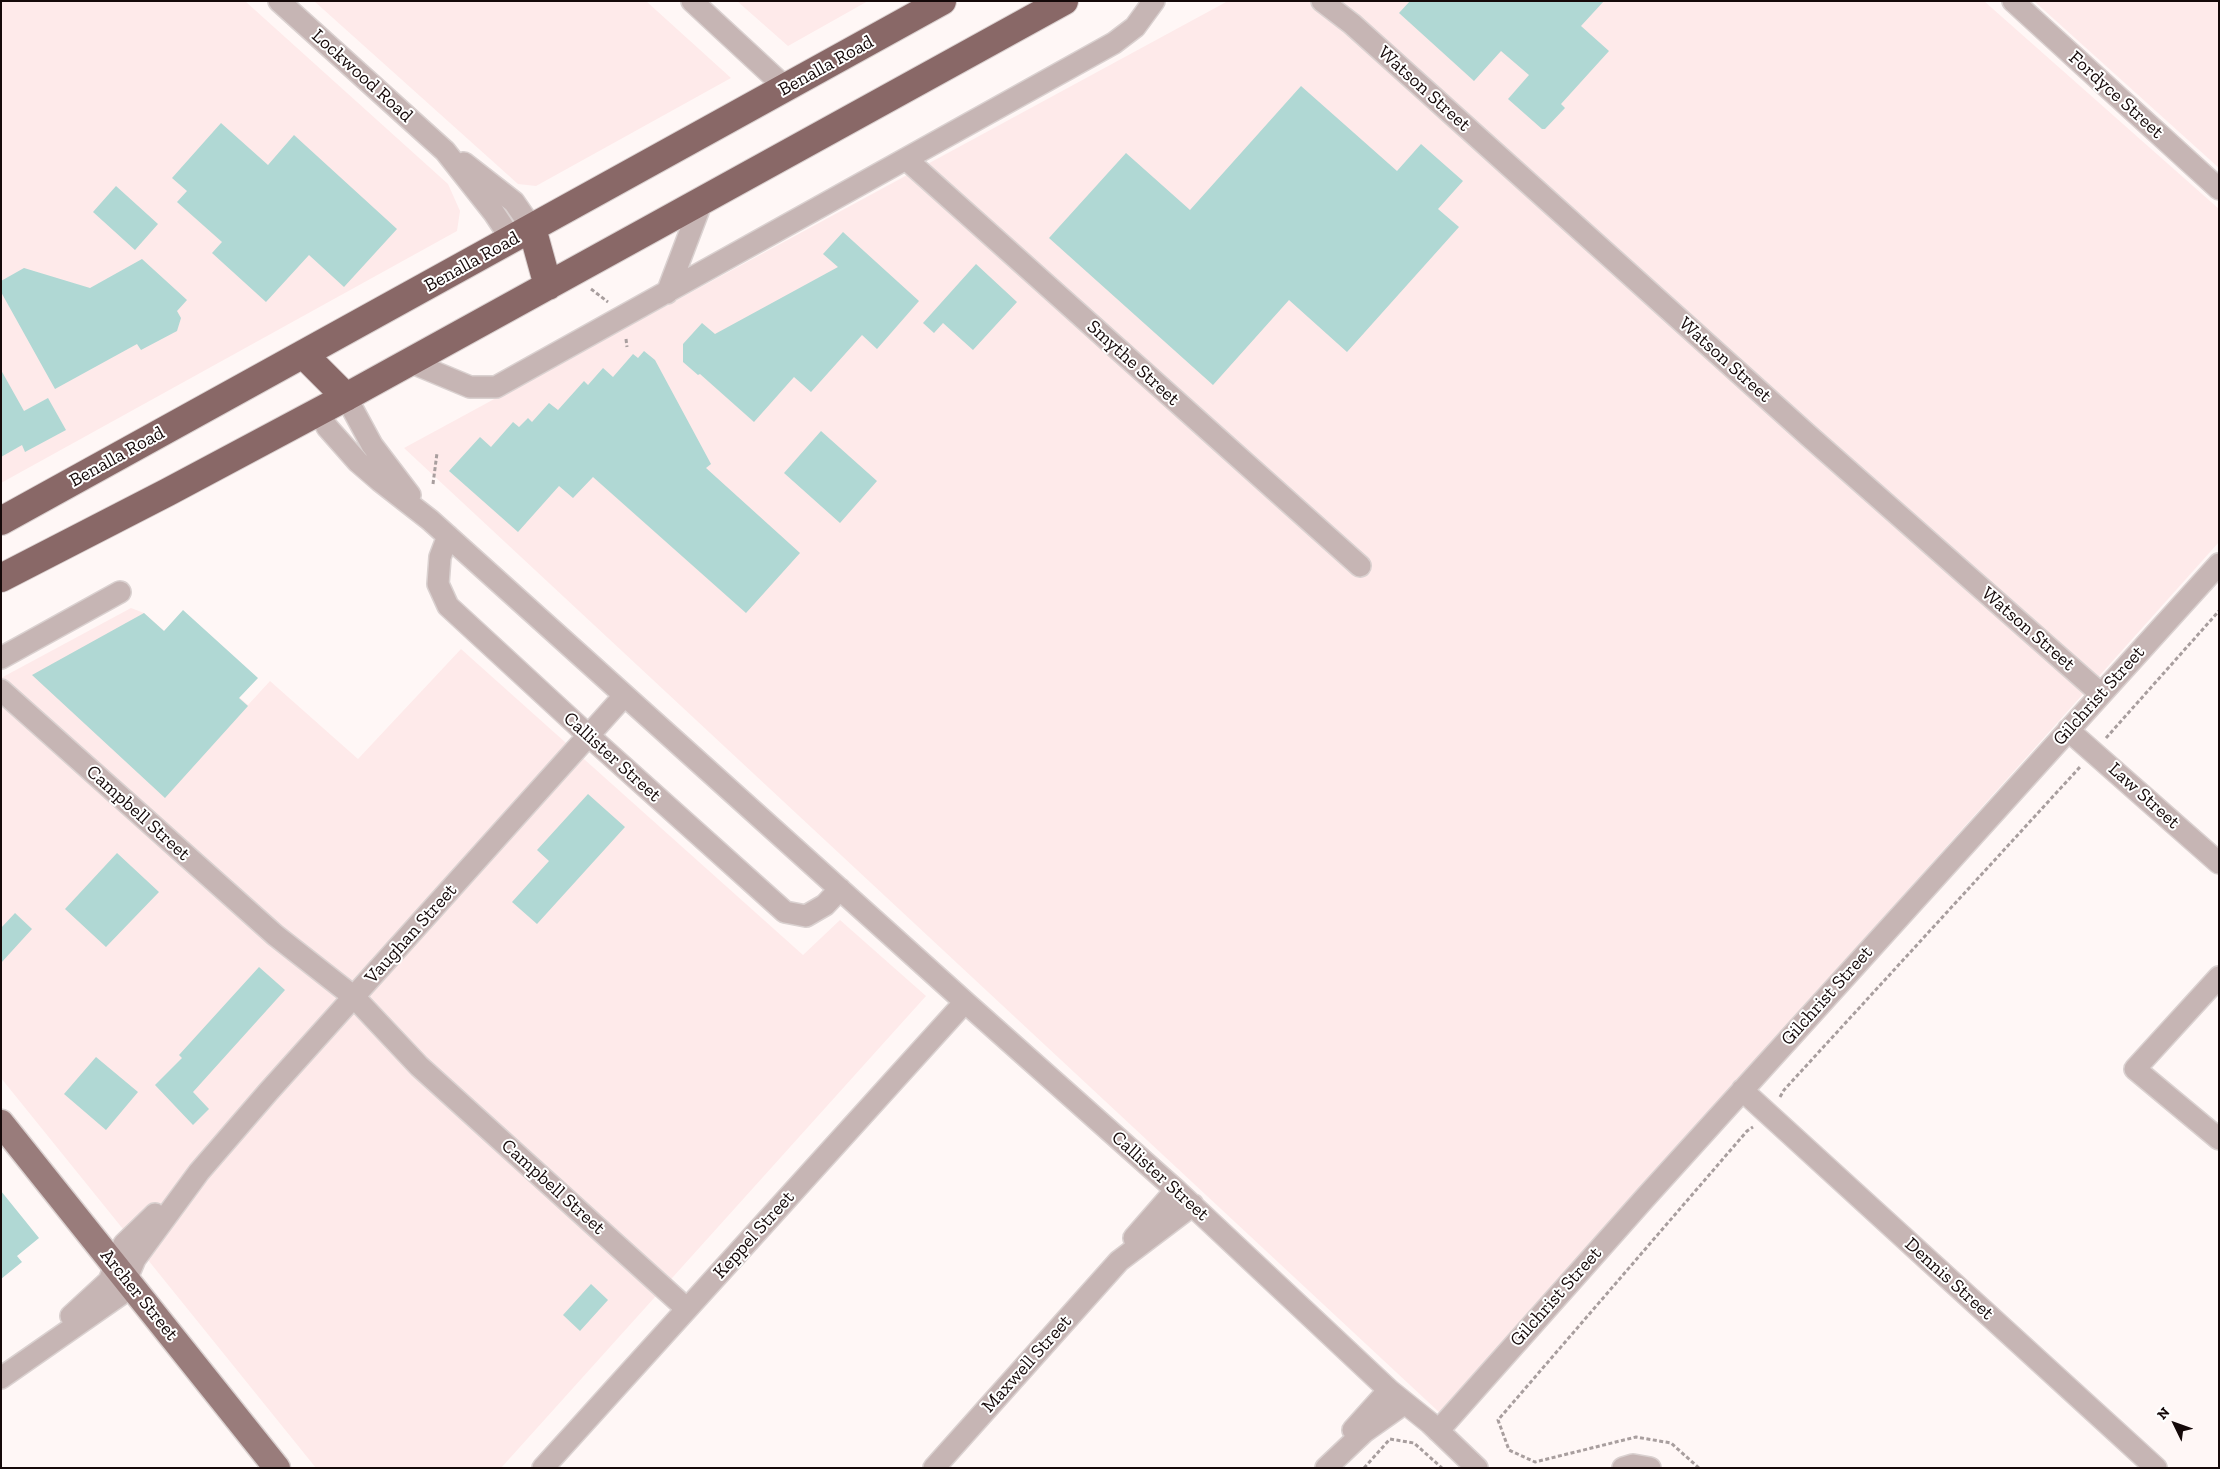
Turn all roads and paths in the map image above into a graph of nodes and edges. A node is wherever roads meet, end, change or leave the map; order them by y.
1 (279, 1) edge
2 (692, 1) edge
3 (942, 1) edge
4 (1064, 1) edge
5 (1154, 1) edge
6 (1322, 1) edge
7 (1331, 1) edge
8 (2013, 1) edge
9 (1352, 24) junction
10 (786, 88) junction
11 (906, 159) junction
12 (2219, 189) edge
13 (702, 201) junction
14 (522, 234) junction
15 (548, 286) junction
16 (667, 293) junction
17 (304, 354) junction
18 (410, 362) junction
19 (346, 397) junction
20 (319, 411) junction
21 (437, 453) dead end
22 (433, 484) dead end
23 (430, 520) junction
24 (1, 521) edge
25 (448, 536) junction
26 (2219, 564) edge
27 (1360, 566) dead end
28 (1, 578) edge
29 (120, 592) dead end
30 (2219, 611) edge
31 (1, 658) edge
32 (1, 690) edge
33 (2101, 694) junction
34 (624, 696) junction
35 (2068, 730) junction
36 (588, 736) junction
37 (2094, 752) junction
38 (2219, 863) edge
39 (840, 890) junction
40 (2219, 977) edge
41 (965, 1002) junction
42 (349, 1003) junction
43 (1742, 1090) junction
44 (1770, 1116) junction
45 (1, 1123) edge
46 (2219, 1139) edge
47 (1176, 1190) junction
48 (1193, 1206) junction
49 (1119, 1261) junction
50 (121, 1272) junction
51 (686, 1309) junction
52 (9, 1372) edge
53 (1398, 1396) junction
54 (1438, 1430) junction
55 (277, 1468) edge
56 (543, 1468) edge
57 (934, 1468) edge
58 (1325, 1468) edge
59 (1364, 1468) edge
60 (1442, 1468) edge
61 (1477, 1468) edge
62 (1623, 1468) edge
63 (1650, 1468) edge
64 (1700, 1468) edge
65 (2156, 1468) edge

1 - 14 street, Lockwood Road
2 - 10 street
3 - 10 highway, Benalla Road
4 - 13 highway
5 - 11 street
6 - 9 street, Watson Street
7 - 9 street, Watson Street
8 - 12 street, Fordyce Street
9 - 33 street, Watson Street
10 - 14 highway, Benalla Road
11 - 16 street
11 - 27 street, Smythe Street
13 - 15 highway
13 - 16 street
14 - 15 highway
14 - 17 highway, Benalla Road
15 - 18 highway
16 - 18 street
17 - 19 highway
17 - 20 highway
17 - 24 highway, Benalla Road
18 - 19 highway
19 - 20 highway
19 - 23 street, Callister Street
20 - 23 street, Callister Street
20 - 28 highway
21 - 22 path
23 - 25 street, Callister Street
25 - 34 street, Callister Street
25 - 36 street, Callister Street
26 - 33 street, Gilchrist Street
29 - 31 street
30 - 37 path
32 - 42 street, Campbell Street
33 - 35 street, Gilchrist Street
34 - 36 street, Vaughan Street
34 - 39 street, Callister Street
35 - 37 street, Law Street
35 - 43 street, Gilchrist Street
36 - 39 street, Callister Street
36 - 42 street, Vaughan Street
37 - 38 street, Law Street
37 - 44 path
39 - 41 street, Callister Street
40 - 46 street
41 - 47 street, Callister Street
41 - 51 street, Keppel Street
42 - 50 street, Vaughan Street
42 - 51 street, Campbell Street
43 - 44 street, Dennis Street
43 - 54 street, Gilchrist Street
44 - 64 path
44 - 65 street, Dennis Street
45 - 50 main road, Archer Street
47 - 48 street, Callister Street
47 - 49 street, Maxwell Street
48 - 49 street, Maxwell Street
48 - 53 street, Callister Street
49 - 57 street, Maxwell Street
50 - 52 street, Vaughan Street
50 - 55 main road, Archer Street
51 - 56 street, Keppel Street
53 - 54 street, Callister Street
53 - 58 street
54 - 61 street, Callister Street
59 - 60 path
62 - 63 street

